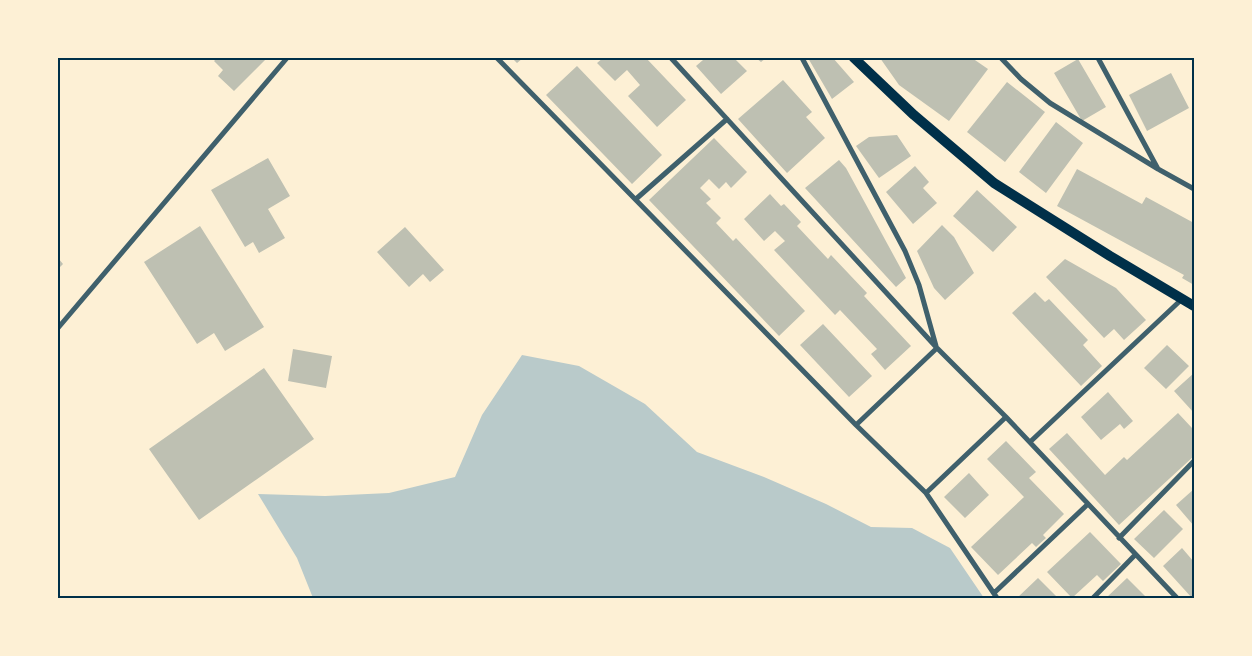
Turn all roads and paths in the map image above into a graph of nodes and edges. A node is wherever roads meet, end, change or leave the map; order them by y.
1 (287, 58) edge
2 (497, 58) edge
3 (671, 58) edge
4 (802, 58) edge
5 (854, 58) edge
6 (1001, 58) edge
7 (1098, 58) edge
8 (727, 119) junction
9 (1158, 169) junction
10 (1194, 189) edge
11 (636, 199) junction
12 (1183, 299) junction
13 (1194, 306) edge
14 (58, 328) edge
15 (937, 348) junction
16 (1006, 416) junction
17 (856, 425) junction
18 (1030, 442) junction
19 (1194, 461) edge
20 (926, 493) junction
21 (1088, 504) junction
22 (1119, 538) junction
23 (1135, 555) junction
24 (996, 596) edge
25 (1173, 597) edge
26 (1093, 598) edge

1 - 14 street
2 - 11 street
3 - 8 street
4 - 15 street
5 - 12 main road
6 - 9 street
7 - 9 street
8 - 11 street
8 - 15 street
9 - 10 street
11 - 17 street
12 - 13 main road
12 - 18 street
15 - 16 street
15 - 17 street
16 - 18 street
16 - 20 street
17 - 20 street
18 - 21 street
19 - 22 street
20 - 24 street
21 - 22 street
21 - 24 street
22 - 23 street
23 - 25 street
23 - 26 street

